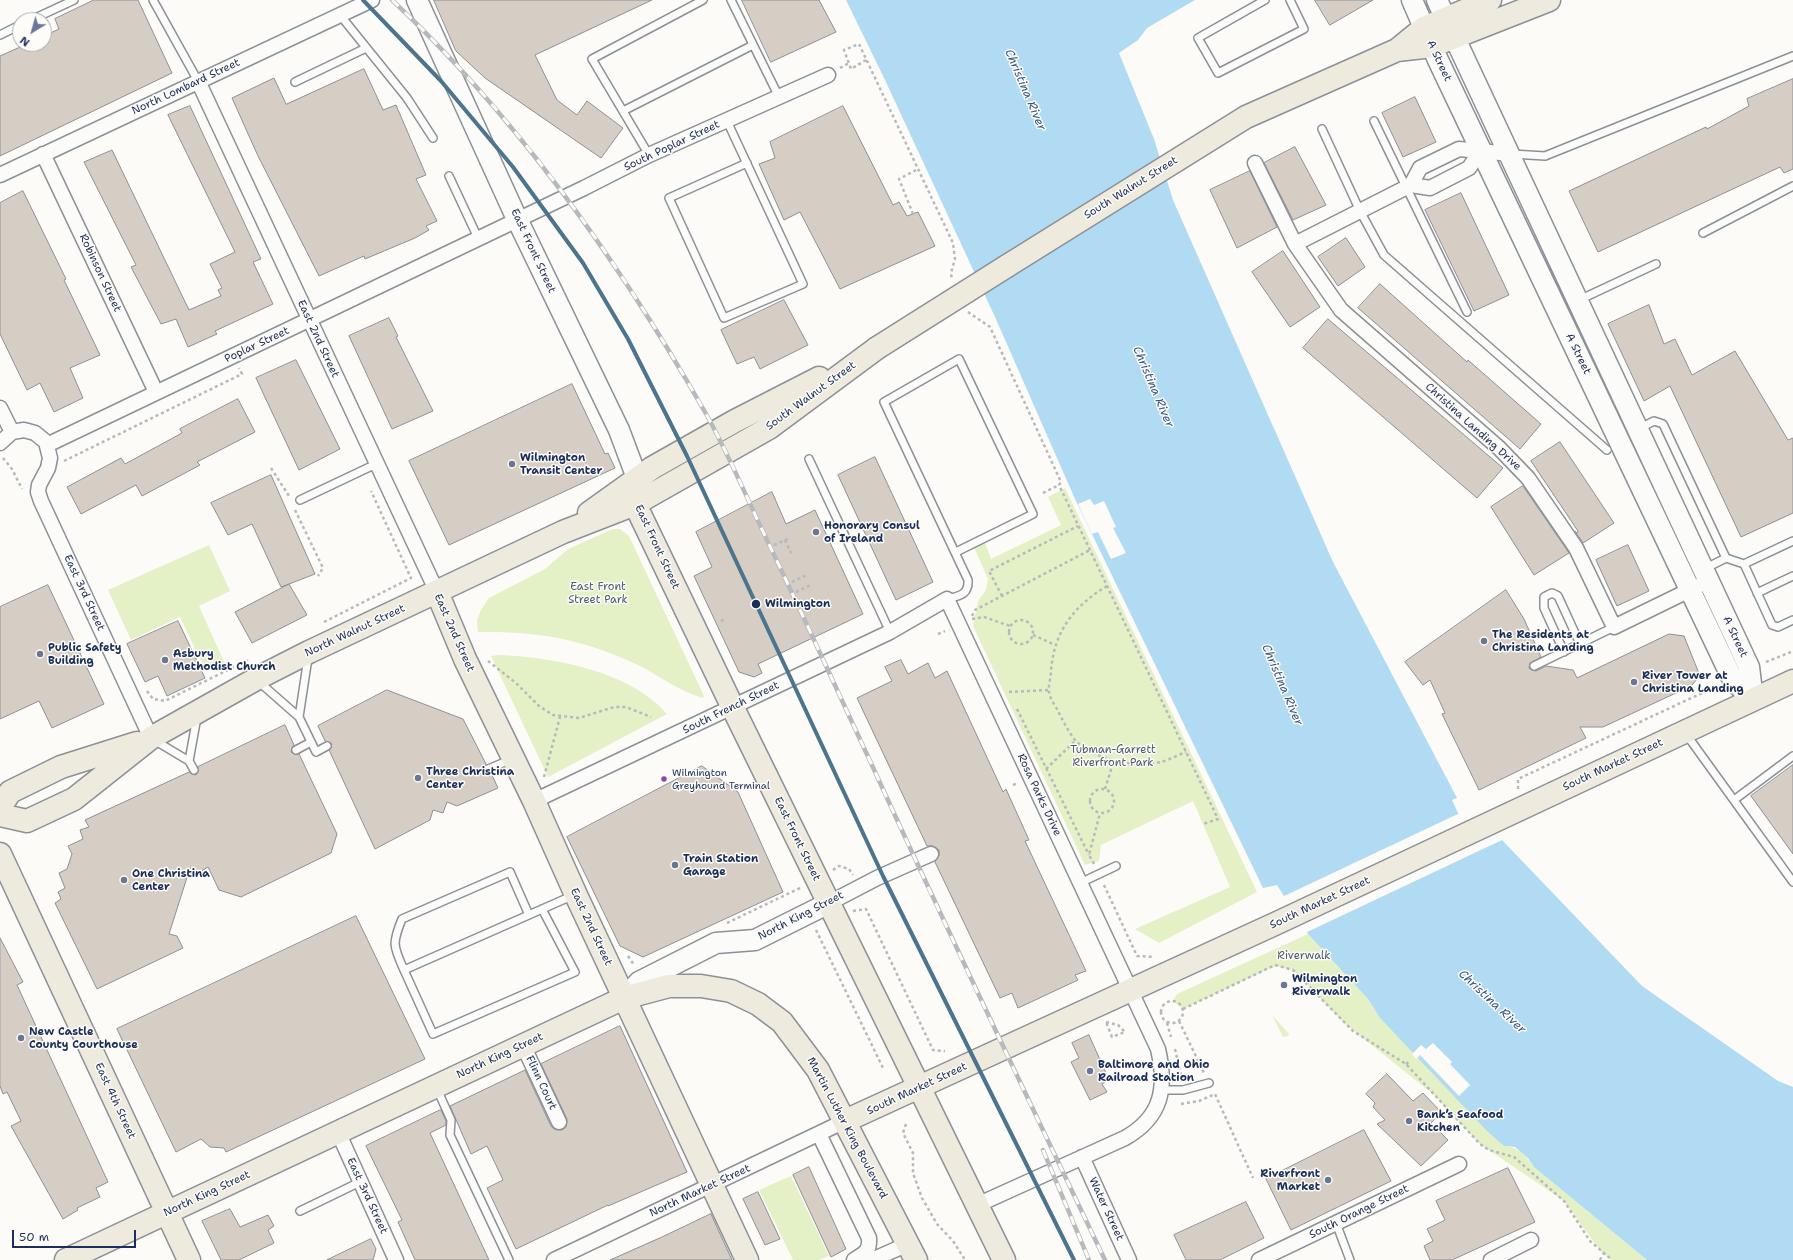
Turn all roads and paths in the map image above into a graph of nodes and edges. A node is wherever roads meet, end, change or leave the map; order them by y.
1 (74, 0) edge
2 (153, 0) edge
3 (372, 0) edge
4 (417, 0) edge
5 (703, 0) edge
6 (731, 0) edge
7 (1265, 0) edge
8 (1290, 0) edge
9 (1412, 0) edge
10 (1490, 0) edge
11 (1549, 0) edge
12 (48, 12) edge
13 (340, 15) junction
14 (1446, 18) edge
15 (12, 29) edge
16 (0, 35) edge
17 (1428, 37) junction
18 (753, 45) junction
19 (366, 48) junction
20 (1793, 56) edge
21 (866, 60) junction
22 (828, 75) dead end
23 (198, 81) junction
24 (295, 82) dead end
25 (779, 98) junction
26 (623, 111) junction
27 (727, 121) junction
28 (1374, 121) dead end
29 (1322, 129) dead end
30 (433, 138) dead end
31 (1481, 150) junction
32 (43, 154) junction
33 (1510, 154) junction
34 (649, 155) junction
35 (747, 163) junction
36 (1255, 163) dead end
37 (918, 169) junction
38 (0, 175) edge
39 (449, 176) dead end
40 (1408, 186) junction
41 (1793, 186) edge
42 (1360, 211) junction
43 (913, 214) dead end
44 (518, 219) junction
45 (1703, 234) dead end
46 (478, 238) junction
47 (1295, 244) junction
48 (1656, 264) dead end
49 (952, 281) dead end
50 (1579, 300) junction
51 (965, 308) dead end
52 (1467, 312) dead end
53 (309, 320) junction
54 (877, 348) junction
55 (246, 364) dead end
56 (156, 392) junction
57 (0, 408) edge
58 (736, 421) joint
59 (1638, 429) junction
60 (12, 432) junction
61 (0, 443) edge
62 (744, 443) joint
63 (47, 445) junction
64 (1607, 450) dead end
65 (0, 455) edge
66 (809, 459) dead end
67 (58, 464) dead end
68 (376, 464) junction
69 (271, 468) dead end
70 (637, 478) junction
71 (1059, 485) junction
72 (21, 486) dead end
73 (1043, 493) dead end
74 (291, 500) dead end
75 (300, 500) dead end
76 (635, 504) junction
77 (294, 506) dead end
78 (1078, 526) junction
79 (563, 532) junction
80 (790, 538) dead end
81 (785, 540) junction
82 (1793, 541) edge
83 (774, 545) dead end
84 (1090, 550) junction
85 (956, 552) junction
86 (792, 555) dead end
87 (1726, 558) junction
88 (1744, 564) junction
89 (807, 575) dead end
90 (1706, 575) junction
91 (318, 576) dead end
92 (1793, 576) edge
93 (792, 582) dead end
94 (811, 585) dead end
95 (1107, 586) junction
96 (1691, 589) junction
97 (437, 592) junction
98 (796, 592) dead end
99 (1757, 593) junction
100 (1002, 596) junction
101 (946, 599) junction
102 (974, 610) dead end
103 (726, 619) dead end
104 (1793, 620) edge
105 (721, 621) dead end
106 (974, 626) dead end
107 (1010, 626) junction
108 (1614, 627) junction
109 (890, 632) junction
110 (1033, 635) junction
111 (1580, 644) junction
112 (1055, 645) junction
113 (308, 652) junction
114 (1564, 652) junction
115 (1791, 652) dead end
116 (465, 659) junction
117 (1534, 666) dead end
118 (1749, 667) junction
119 (1731, 676) junction
120 (256, 679) junction
121 (1793, 681) edge
122 (1005, 686) dead end
123 (1049, 690) junction
124 (1009, 692) junction
125 (1012, 699) dead end
126 (1753, 700) junction
127 (1016, 706) dead end
128 (733, 708) junction
129 (198, 712) junction
130 (299, 716) junction
131 (651, 717) dead end
132 (560, 718) junction
133 (1684, 732) junction
134 (151, 738) junction
135 (1076, 740) junction
136 (311, 742) junction
137 (327, 746) dead end
138 (296, 750) dead end
139 (1186, 752) junction
140 (1793, 756) edge
141 (512, 759) junction
142 (188, 760) junction
143 (1114, 760) junction
144 (1047, 768) junction
145 (488, 769) dead end
146 (194, 770) dead end
147 (544, 777) dead end
148 (1105, 789) junction
149 (1523, 797) junction
150 (1734, 800) junction
151 (534, 801) junction
152 (0, 808) edge
153 (1100, 813) junction
154 (0, 815) edge
155 (1203, 824) dead end
156 (0, 854) edge
157 (931, 854) dead end
158 (1089, 855) junction
159 (1116, 866) dead end
160 (1099, 875) junction
161 (817, 879) junction
162 (1080, 882) junction
163 (1793, 882) edge
164 (859, 886) junction
165 (576, 894) junction
166 (828, 903) junction
167 (542, 909) junction
168 (866, 909) dead end
169 (529, 915) junction
170 (722, 925) dead end
171 (625, 952) dead end
172 (1137, 956) dead end
173 (638, 966) dead end
174 (404, 970) junction
175 (1131, 990) junction
176 (624, 998) junction
177 (1183, 1009) junction
178 (1179, 1021) junction
179 (1112, 1037) joint
180 (523, 1045) junction
181 (1410, 1061) dead end
182 (1406, 1064) junction
183 (1205, 1075) dead end
184 (1209, 1083) dead end
185 (436, 1086) junction
186 (919, 1088) junction
187 (1162, 1090) junction
188 (1181, 1104) dead end
189 (845, 1121) junction
190 (559, 1122) dead end
191 (906, 1124) dead end
192 (338, 1132) junction
193 (819, 1134) junction
194 (1082, 1157) junction
195 (1459, 1164) dead end
196 (1253, 1178) dead end
197 (360, 1182) junction
198 (712, 1185) junction
199 (977, 1205) junction
200 (300, 1211) dead end
201 (167, 1212) junction
202 (1336, 1223) junction
203 (1531, 1240) dead end
204 (912, 1252) edge
205 (1603, 1254) dead end
206 (66, 1260) edge
207 (189, 1260) edge
208 (396, 1260) edge
209 (509, 1260) edge
210 (554, 1260) edge
211 (747, 1260) edge
212 (854, 1260) edge
213 (872, 1260) edge
214 (965, 1260) edge
215 (1004, 1260) edge
216 (1129, 1260) edge
217 (1259, 1260) edge
218 (1350, 1260) edge
219 (1491, 1260) edge
220 (1600, 1260) edge
221 (1612, 1260) edge

1 - 12 lane
2 - 23 lane
3 - 13 street, North Lombard Street
4 - 44 street, East Front Street
5 - 26 lane
6 - 18 lane
7 - 8 lane
9 - 17 street, A Street
10 - 14 main road, South Walnut Street
11 - 14 main road, South Walnut Street
13 - 19 lane
13 - 23 street, North Lombard Street
14 - 17 main road, South Walnut Street
14 - 33 street, A Street
15 - 16 lane
17 - 31 street, A Street
17 - 54 main road, South Walnut Street, bridge
18 - 25 lane
18 - 26 lane
19 - 24 lane
19 - 30 lane
20 - 33 lane
21 - 21 path
21 - 37 path
22 - 25 street, South Poplar Street
23 - 32 street, North Lombard Street
23 - 53 street, East 2nd Street
25 - 27 street, South Poplar Street
26 - 34 lane
27 - 34 street, South Poplar Street
27 - 35 lane
28 - 40 lane
29 - 42 lane
31 - 33 street
31 - 40 street
31 - 40 street
31 - 96 street, A Street
32 - 38 street, North Lombard Street
32 - 56 street, Robinson Street
33 - 50 street, A Street
34 - 44 street, South Poplar Street
35 - 35 lane
36 - 47 street, Christina Landing Drive
37 - 43 path
37 - 49 path
39 - 46 lane
40 - 42 street
40 - 52 lane
41 - 45 lane
42 - 47 street
42 - 64 lane
44 - 46 street, Poplar Street
44 - 70 street, East Front Street
46 - 53 street, Poplar Street
47 - 108 street, Christina Landing Drive
48 - 50 lane
50 - 59 street, A Street
51 - 71 path
53 - 56 street, Poplar Street
53 - 68 street, East 2nd Street
54 - 58 main road, South Walnut Street
54 - 62 main road, South Walnut Street
55 - 67 path
56 - 63 street, Poplar Street
57 - 60 street
58 - 70 main road, North Walnut Street
59 - 87 lane
59 - 90 street, A Street
60 - 61 street
60 - 63 street
62 - 76 main road, North Walnut Street
63 - 134 street, East 3rd Street
65 - 72 path
66 - 109 lane
68 - 75 lane
68 - 97 street, East 2nd Street
69 - 74 path
70 - 76 street, East Front Street
70 - 79 main road, North Walnut Street
71 - 73 path
71 - 78 path
76 - 79 main road, North Walnut Street
76 - 128 main road, East Front Street
77 - 91 path
78 - 84 path
78 - 100 path
79 - 97 main road, North Walnut Street
80 - 81 path
81 - 83 path
81 - 86 path
82 - 88 lane
84 - 95 path
84 - 100 path
85 - 85 lane
85 - 101 lane
87 - 88 lane
87 - 90 lane
88 - 99 lane
89 - 93 path
90 - 96 street
90 - 118 street, A Street
92 - 99 lane
94 - 98 path
95 - 112 path
95 - 139 path
96 - 108 street
96 - 119 street, A Street
97 - 113 main road, North Walnut Street
97 - 116 main road, East 2nd Street
99 - 104 lane
100 - 102 path
101 - 109 street, South French Street
101 - 162 street, Rosa Parks Drive
103 - 105 path
106 - 107 path
107 - 110 path
107 - 110 path
108 - 111 lane
109 - 128 street, South French Street
110 - 112 path
111 - 114 lane
111 - 114 lane
112 - 123 path
113 - 120 main road, North Walnut Street
113 - 130 lane
114 - 117 lane
115 - 118 path
116 - 132 path
116 - 141 main road, East 2nd Street
118 - 126 street, A Street
119 - 126 street, A Street
119 - 149 path
120 - 129 main road, North Walnut Street
120 - 130 lane
121 - 126 main road, South Market Street
122 - 124 path
123 - 124 path
123 - 135 path
124 - 125 path
126 - 133 main road, South Market Street
127 - 144 path
128 - 151 street, South French Street
128 - 161 main road, East Front Street
129 - 134 main road, North Walnut Street
129 - 142 lane
130 - 136 lane
131 - 132 path
132 - 147 path
133 - 149 main road, South Market Street
133 - 150 lane
134 - 142 lane
134 - 152 main road, North Walnut Street
134 - 154 main road, North Walnut Street
135 - 143 path
135 - 144 path
136 - 137 lane
136 - 138 lane
139 - 143 path
139 - 155 path
140 - 150 lane
141 - 145 lane
141 - 151 main road, East 2nd Street
142 - 146 lane
143 - 148 path
144 - 158 path
148 - 153 path
148 - 153 path
149 - 175 main road, South Market Street
150 - 163 lane
151 - 165 main road, East 2nd Street
153 - 158 path
156 - 201 main road, East 4th Street
157 - 164 street, North King Street
158 - 160 path
159 - 160 lane
160 - 162 lane
160 - 172 path
161 - 164 path
161 - 166 main road, East Front Street
161 - 170 path
162 - 175 street, Rosa Parks Drive
164 - 166 street, North King Street
164 - 168 path
165 - 167 lane
165 - 176 main road, East 2nd Street
166 - 176 street, North King Street
166 - 186 main road, East Front Street
167 - 169 lane
167 - 174 lane
169 - 174 lane
169 - 174 lane
171 - 173 path
175 - 186 main road, South Market Street
175 - 187 street, Rosa Parks Drive
176 - 180 main road, North King Street
176 - 189 main road, Martin Luther King Boulevard
176 - 198 main road, East 2nd Street
177 - 178 path
177 - 178 path
177 - 182 path
178 - 183 path
179 - 179 path
180 - 185 main road, North King Street
180 - 190 street, Flinn Court
181 - 182 path
182 - 221 path
184 - 187 lane
185 - 192 main road, North King Street
185 - 209 lane
186 - 189 main road, South Market Street
186 - 199 main road
187 - 194 street, Rosa Parks Drive
188 - 196 path
189 - 193 street, North Market Street
189 - 204 main road, Martin Luther King Boulevard
191 - 214 path
192 - 197 street, East 3rd Street
192 - 201 main road, North King Street
193 - 198 street, North Market Street
193 - 212 street
194 - 199 street, Rosa Parks Drive
194 - 216 street, Water Street
195 - 202 street, South Orange Street
197 - 200 lane
197 - 208 street, East 3rd Street
198 - 210 street, North Market Street
198 - 211 main road, East 2nd Street
199 - 215 main road
201 - 206 main road, North King Street
201 - 207 main road, East 4th Street
202 - 217 street, South Orange Street
202 - 218 lane
203 - 219 street
204 - 213 street
205 - 220 path

